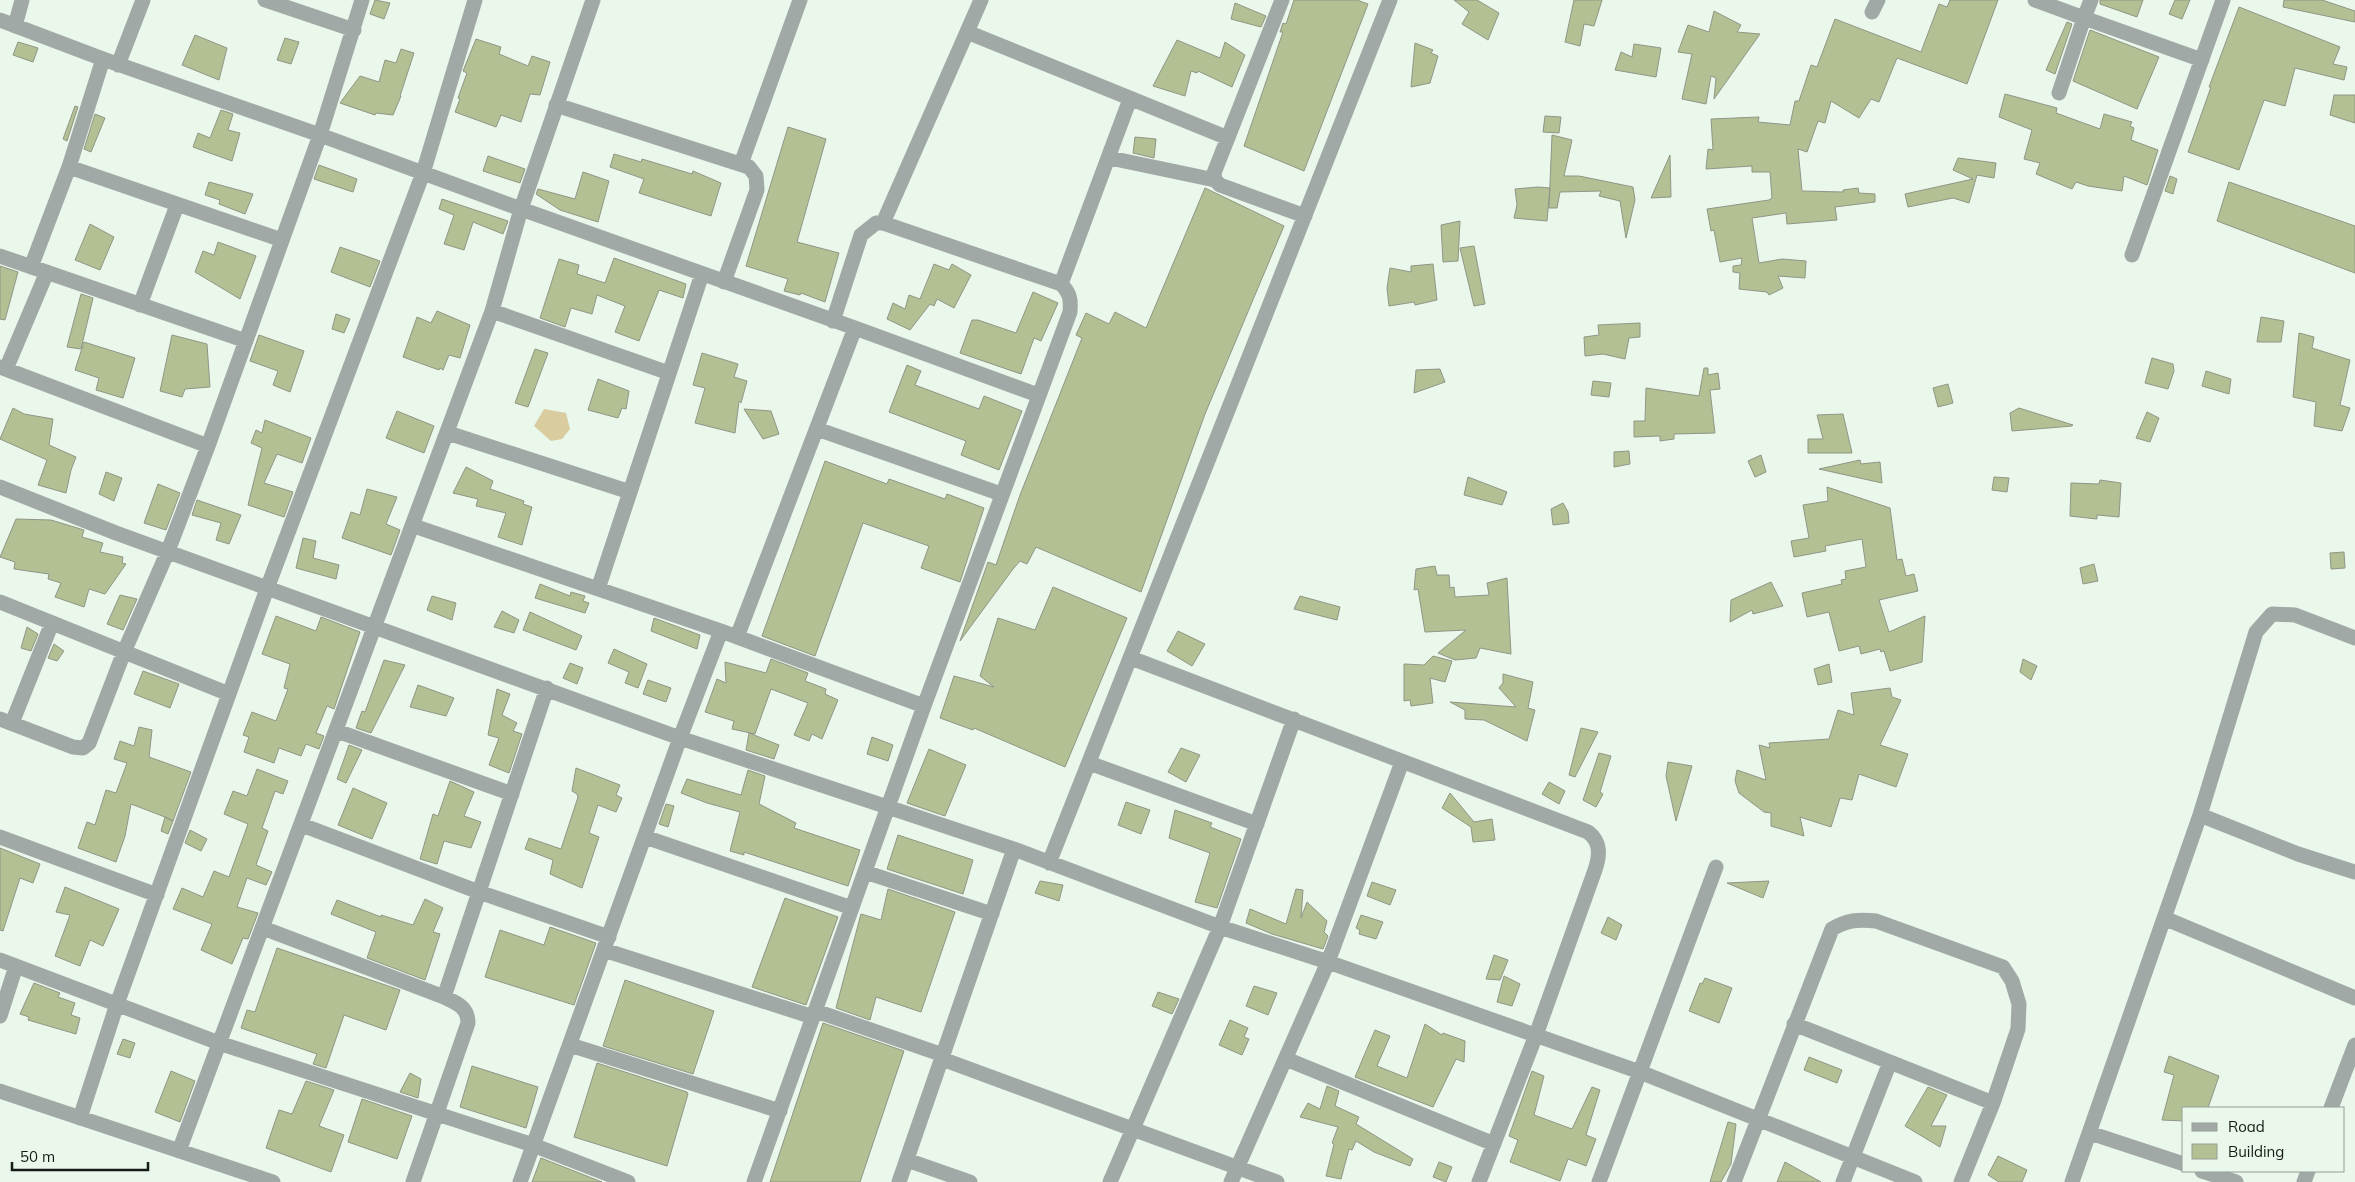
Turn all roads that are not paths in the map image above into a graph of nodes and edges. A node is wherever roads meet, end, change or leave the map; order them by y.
1 (22, 0) edge
2 (143, 0) edge
3 (265, 0) edge
4 (362, 0) edge
5 (475, 0) edge
6 (593, 0) edge
7 (800, 0) edge
8 (981, 0) edge
9 (1282, 0) edge
10 (1390, 0) edge
11 (2035, 0) edge
12 (2091, 0) edge
13 (2223, 0) edge
14 (2084, 18) junction
15 (0, 20) edge
16 (15, 26) junction
17 (354, 30) junction
18 (967, 32) junction
19 (103, 59) junction
20 (2202, 60) junction
21 (118, 65) junction
22 (2059, 93) dead end
23 (1130, 99) junction
24 (556, 105) junction
25 (320, 135) junction
26 (1228, 138) junction
27 (1110, 158) junction
28 (741, 164) junction
29 (70, 167) junction
30 (423, 173) junction
31 (1215, 180) junction
32 (177, 205) junction
33 (521, 209) junction
34 (1305, 216) junction
35 (883, 223) junction
36 (282, 240) junction
37 (2132, 255) dead end
38 (0, 256) edge
39 (31, 267) junction
40 (47, 272) junction
41 (702, 274) junction
42 (724, 282) junction
43 (1061, 284) junction
44 (140, 305) junction
45 (492, 311) junction
46 (833, 321) junction
47 (855, 328) junction
48 (246, 342) junction
49 (3, 368) edge
50 (670, 373) junction
51 (1038, 395) junction
52 (817, 429) junction
53 (448, 433) junction
54 (208, 446) junction
55 (0, 488) edge
56 (630, 492) junction
57 (1002, 494) junction
58 (414, 526) junction
59 (168, 551) junction
60 (268, 586) junction
61 (598, 589) junction
62 (0, 602) edge
63 (52, 623) junction
64 (376, 625) junction
65 (721, 631) junction
66 (737, 637) junction
67 (2355, 638) edge
68 (124, 652) junction
69 (1130, 658) junction
70 (547, 688) junction
71 (230, 694) junction
72 (924, 706) junction
73 (1294, 719) junction
74 (6, 721) edge
75 (337, 731) junction
76 (680, 738) junction
77 (1402, 762) junction
78 (1089, 763) junction
79 (512, 794) junction
80 (889, 806) junction
81 (2200, 815) junction
82 (1257, 824) junction
83 (302, 825) junction
84 (0, 837) edge
85 (645, 837) junction
86 (1014, 850) junction
87 (1049, 863) junction
88 (1716, 867) dead end
89 (865, 872) junction
90 (2355, 872) edge
91 (479, 892) junction
92 (157, 895) junction
93 (852, 908) junction
94 (992, 914) junction
95 (2164, 918) junction
96 (1220, 927) junction
97 (263, 928) junction
98 (606, 943) junction
99 (0, 960) edge
100 (1328, 962) junction
101 (16, 966) junction
102 (444, 997) junction
103 (2355, 998) edge
104 (117, 1004) junction
105 (814, 1014) junction
106 (0, 1016) edge
107 (1794, 1024) junction
108 (1536, 1035) junction
109 (219, 1042) junction
110 (570, 1045) junction
111 (2355, 1046) edge
112 (943, 1057) junction
113 (1286, 1059) junction
114 (1890, 1062) junction
115 (1640, 1072) junction
116 (0, 1091) edge
117 (1993, 1103) junction
118 (2331, 1107) edge
119 (780, 1111) junction
120 (437, 1114) junction
121 (80, 1118) junction
122 (1757, 1119) junction
123 (1132, 1129) junction
124 (2090, 1133) junction
125 (1494, 1144) junction
126 (533, 1145) junction
127 (179, 1151) junction
128 (1853, 1157) junction
129 (907, 1160) junction
130 (2182, 1163) edge
131 (1237, 1168) junction
132 (2205, 1172) edge
133 (251, 1179) edge
134 (273, 1182) edge
135 (413, 1182) edge
136 (520, 1182) edge
137 (628, 1182) edge
138 (754, 1182) edge
139 (899, 1182) edge
140 (970, 1182) edge
141 (1110, 1182) edge
142 (1231, 1182) edge
143 (1277, 1182) edge
144 (1479, 1182) edge
145 (1599, 1182) edge
146 (1734, 1182) edge
147 (1843, 1182) edge
148 (1915, 1182) edge
149 (1961, 1182) edge
150 (2072, 1182) edge
151 (2236, 1182) edge

1 - 16 street
2 - 21 street
3 - 17 street
4 - 17 street
5 - 30 street
6 - 24 street
7 - 28 street
8 - 18 street
9 - 26 street
10 - 34 street
11 - 14 street
12 - 14 street
13 - 20 street
14 - 20 street
14 - 22 street
15 - 16 street
16 - 19 street
17 - 25 street
18 - 23 street
18 - 35 street
19 - 21 street
19 - 29 street
20 - 37 street
21 - 25 street
23 - 26 street
23 - 27 street
24 - 28 street
24 - 33 street
25 - 30 street
25 - 36 street
26 - 31 street
27 - 31 street
27 - 43 street
28 - 42 street
29 - 32 street
29 - 39 street
30 - 33 street
30 - 60 street
31 - 34 street
32 - 36 street
32 - 44 street
33 - 41 street
33 - 45 street
34 - 69 street
35 - 43 street
35 - 46 street
36 - 48 street
38 - 39 street
39 - 40 street
40 - 44 street
40 - 49 street
41 - 42 street
41 - 50 street
42 - 46 street
43 - 51 street
44 - 48 street
45 - 50 street
45 - 53 street
46 - 47 street
47 - 51 street
47 - 52 street
48 - 54 street
49 - 54 street
50 - 56 street
51 - 57 street
52 - 57 street
52 - 66 street
53 - 56 street
53 - 58 street
54 - 59 street
55 - 59 street
56 - 61 street
57 - 72 street
58 - 61 street
58 - 64 street
59 - 60 street
59 - 68 street
60 - 64 street
60 - 71 street
61 - 65 street
62 - 63 street
63 - 68 street
63 - 74 street
64 - 70 street
64 - 75 street
65 - 66 street
65 - 76 street
66 - 72 street
67 - 81 street
68 - 71 street
68 - 74 street
69 - 73 street
69 - 78 street
70 - 76 street
70 - 79 street
71 - 92 street
72 - 80 street
73 - 77 street
73 - 82 street
75 - 79 street
75 - 83 street
76 - 80 street
76 - 85 street
77 - 100 street
77 - 108 street
78 - 82 street
78 - 87 street
79 - 91 street
80 - 86 street
80 - 89 street
81 - 90 street
81 - 95 street
82 - 96 street
83 - 91 street
83 - 97 street
84 - 92 street
85 - 93 street
85 - 98 street
86 - 87 street
86 - 94 street
87 - 96 street
88 - 115 street
89 - 93 street
89 - 94 street
91 - 98 street
91 - 102 street
92 - 104 street
93 - 105 street
94 - 112 street
95 - 103 street
95 - 124 street
96 - 100 street
96 - 123 street
97 - 102 street
97 - 109 street
98 - 105 street
98 - 110 street
99 - 101 street
100 - 108 street
100 - 113 street
101 - 104 street
101 - 106 street
102 - 120 street
104 - 109 street
104 - 121 street
105 - 112 street
105 - 119 street
107 - 114 street
107 - 117 street
107 - 122 street
108 - 115 street
108 - 125 street
109 - 120 street
109 - 127 street
110 - 119 street
110 - 126 street
111 - 118 street
112 - 123 street
112 - 129 street
113 - 125 street
113 - 131 street
114 - 117 street
114 - 128 street
115 - 122 street
115 - 145 street
116 - 121 street
117 - 149 street
119 - 138 street
120 - 126 street
120 - 135 street
121 - 127 street
122 - 128 street
122 - 146 street
123 - 131 street
123 - 141 street
124 - 130 street
124 - 150 street
125 - 144 street
126 - 136 street
126 - 137 street
127 - 133 street
128 - 147 street
128 - 148 street
129 - 139 street
129 - 140 street
131 - 142 street
131 - 143 street
132 - 151 street
133 - 134 street

